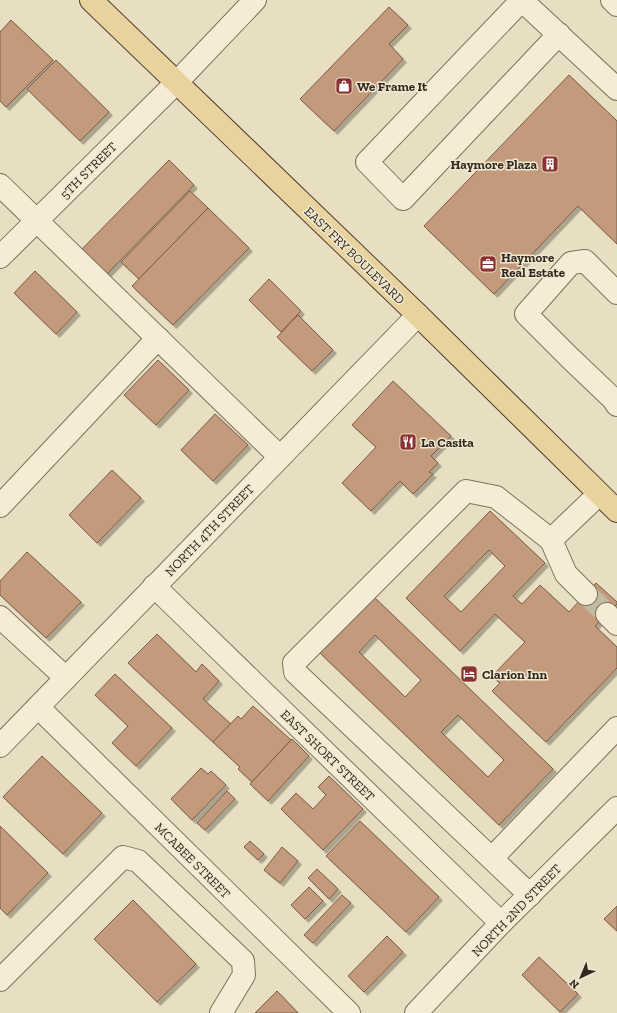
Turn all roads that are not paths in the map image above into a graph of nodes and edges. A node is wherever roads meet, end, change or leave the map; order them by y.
1 (91, 0) edge
2 (255, 0) edge
3 (612, 0) edge
4 (617, 5) edge
5 (559, 34) junction
6 (176, 83) junction
7 (617, 89) edge
8 (0, 185) edge
9 (36, 220) junction
10 (0, 257) edge
11 (617, 293) edge
12 (418, 315) junction
13 (158, 338) junction
14 (616, 401) edge
15 (280, 457) junction
16 (599, 494) junction
17 (0, 506) edge
18 (617, 511) edge
19 (552, 540) junction
20 (154, 586) junction
21 (586, 594) tunnel mouth
22 (0, 617) edge
23 (66, 678) junction
24 (38, 707) junction
25 (617, 728) edge
26 (0, 746) edge
27 (617, 808) edge
28 (492, 858) junction
29 (530, 895) junction
30 (501, 923) junction
31 (0, 980) edge
32 (221, 1013) edge
33 (349, 1013) edge
34 (416, 1013) edge

1 - 6 main road, EAST FRY BOULEVARD
2 - 6 street, 5TH STREET
3 - 4 street
5 - 5 street
5 - 7 street
6 - 9 street, 5TH STREET
6 - 12 main road, EAST FRY BOULEVARD
8 - 9 street
9 - 10 street, 5TH STREET
9 - 13 street
11 - 14 street
12 - 15 street, NORTH 4TH STREET
12 - 16 main road, EAST FRY BOULEVARD
13 - 15 street
13 - 17 street
15 - 20 street, NORTH 4TH STREET
16 - 18 main road, EAST FRY BOULEVARD
16 - 19 street
19 - 21 street
19 - 28 street
20 - 23 street, NORTH 4TH STREET
20 - 30 street, EAST SHORT STREET
22 - 23 street
23 - 24 street, NORTH 4TH STREET
24 - 26 street, NORTH 4TH STREET
24 - 33 street, MCABEE STREET
25 - 28 street
27 - 29 street, NORTH 2ND STREET
28 - 29 street
29 - 30 street, NORTH 2ND STREET
30 - 34 street, NORTH 2ND STREET
31 - 32 street

